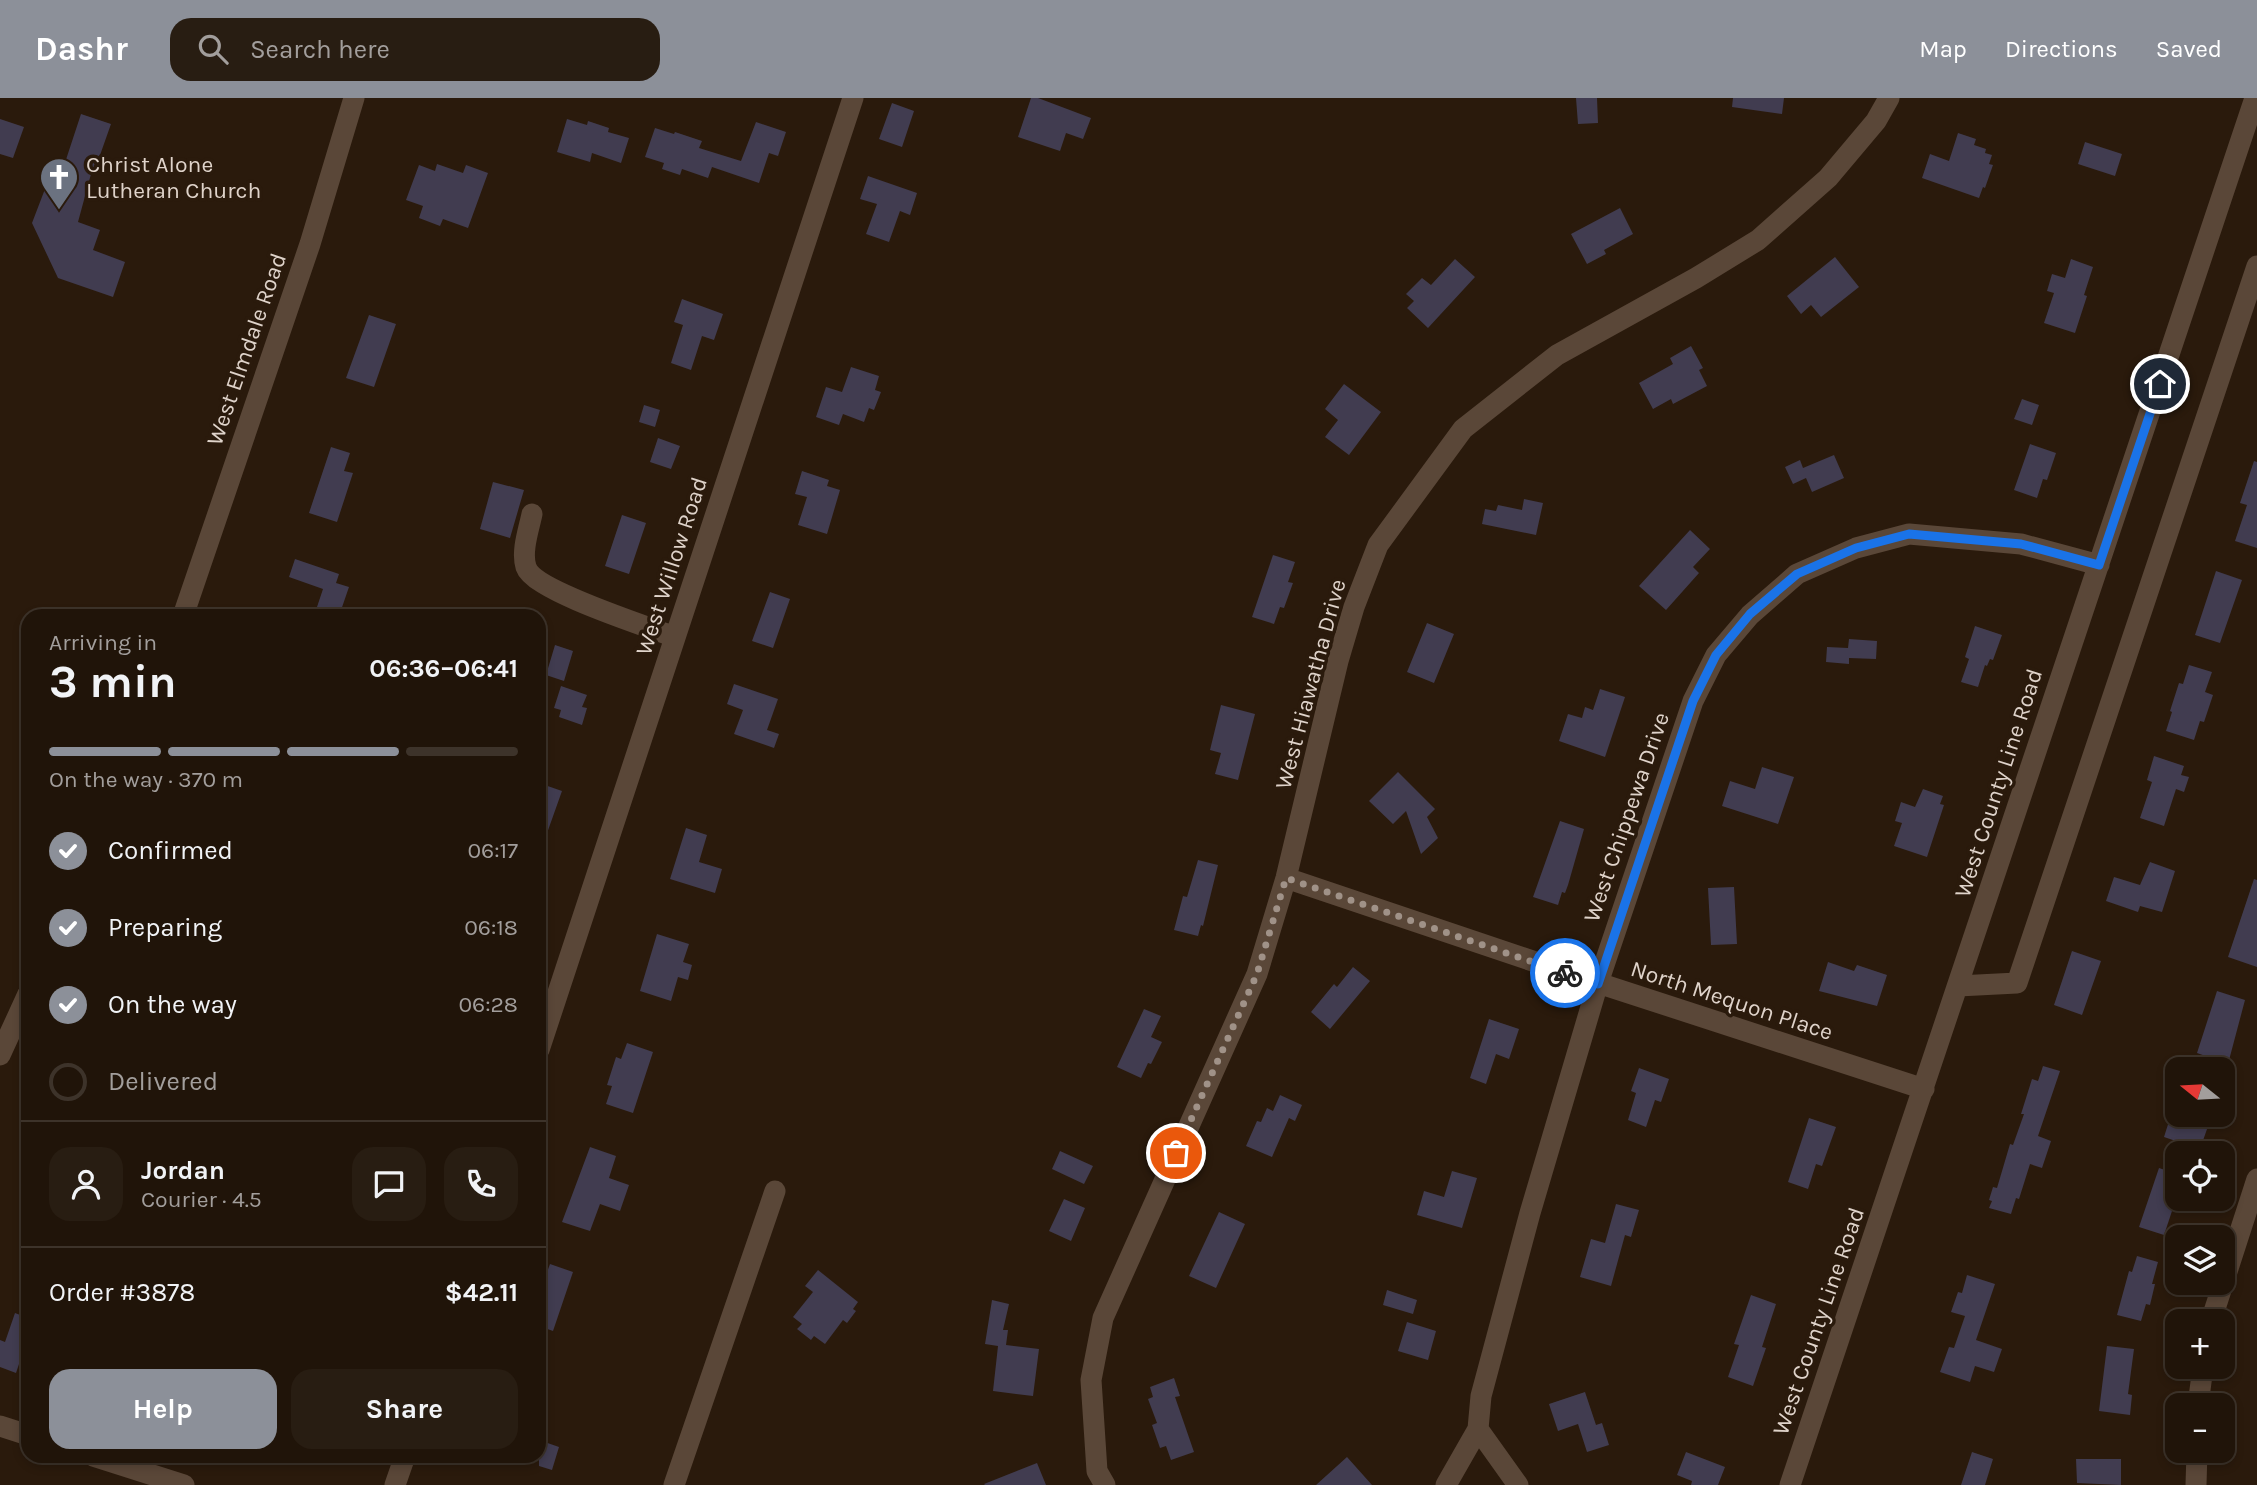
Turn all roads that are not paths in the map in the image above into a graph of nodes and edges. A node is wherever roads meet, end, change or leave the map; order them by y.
1 (354, 98) edge
2 (853, 98) edge
3 (1889, 98) edge
4 (2255, 98) edge
5 (2247, 155) edge
6 (2257, 266) edge
7 (532, 514) dead end
8 (2099, 565) junction
9 (185, 609) edge
10 (676, 636) junction
11 (1286, 878) junction
12 (1598, 984) junction
13 (1958, 986) junction
14 (21, 1009) edge
15 (546, 1029) edge
16 (0, 1055) edge
17 (1924, 1089) junction
18 (2257, 1179) edge
19 (775, 1191) dead end
20 (2215, 1309) edge
21 (0, 1426) edge
22 (1478, 1429) junction
23 (21, 1433) edge
24 (115, 1463) edge
25 (403, 1463) edge
26 (2197, 1463) edge
27 (184, 1485) edge
28 (395, 1485) edge
29 (674, 1485) edge
30 (1105, 1485) edge
31 (1446, 1485) edge
32 (1518, 1485) edge
33 (1790, 1485) edge
34 (2196, 1485) edge

1 - 9 street, West Elmdale Road
2 - 10 street, West Willow Road
3 - 11 street, West Hiawatha Drive
4 - 5 street, West County Line Road
5 - 8 street, West County Line Road
6 - 13 street
7 - 10 street
8 - 12 street, West Chippewa Drive
8 - 13 street, West County Line Road
10 - 15 street, West Willow Road
11 - 12 street, North Mequon Place
11 - 30 street, West Hiawatha Drive
12 - 17 street, North Mequon Place
12 - 22 street, West Chippewa Drive
13 - 17 street, West County Line Road
14 - 16 street
17 - 33 street, West County Line Road
18 - 20 street
19 - 29 street
21 - 23 street
22 - 31 street, West Chippewa Drive
22 - 32 street
24 - 27 street
25 - 28 street
26 - 34 street

